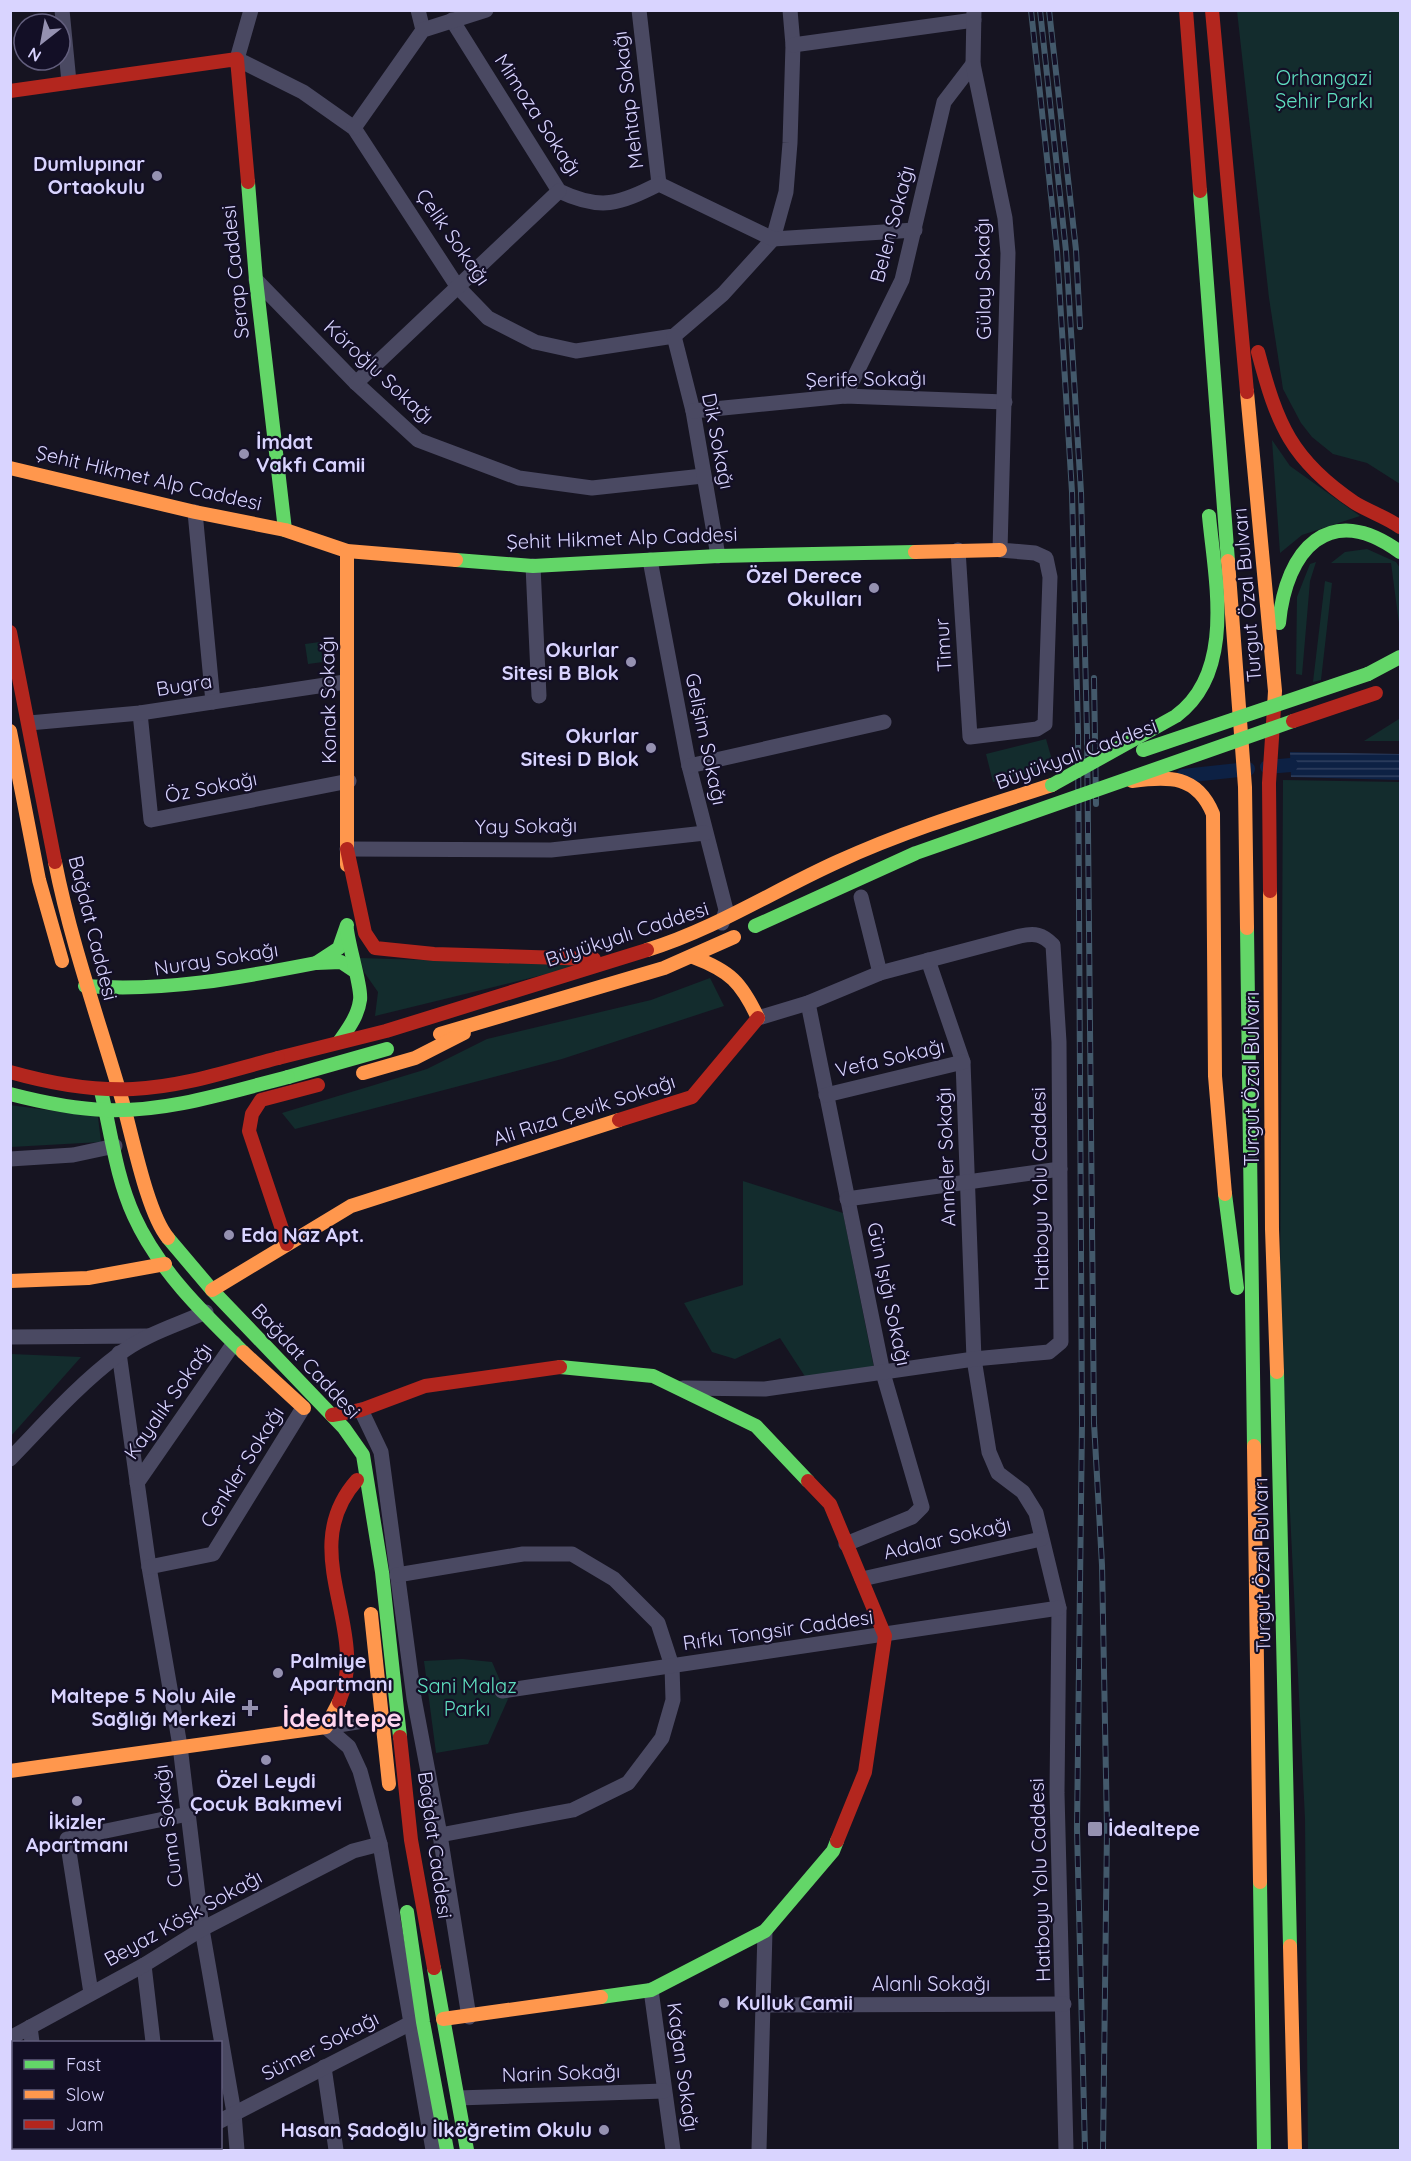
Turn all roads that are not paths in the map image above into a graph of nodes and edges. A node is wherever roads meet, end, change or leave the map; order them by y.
1 (63, 10) edge
2 (251, 10) edge
3 (418, 10) edge
4 (486, 10) edge
5 (639, 10) edge
6 (790, 10) edge
7 (1186, 10) edge
8 (1212, 10) edge
9 (974, 15) edge
10 (452, 20) junction
11 (423, 30) junction
12 (793, 45) junction
13 (237, 59) junction
14 (973, 64) junction
15 (69, 82) junction
16 (10, 91) edge
17 (354, 128) junction
18 (659, 184) junction
19 (559, 191) junction
20 (1204, 225) junction
21 (915, 230) junction
22 (773, 239) junction
23 (256, 280) junction
24 (457, 286) junction
25 (1240, 293) junction
26 (674, 336) junction
27 (356, 384) junction
28 (845, 396) junction
29 (1005, 402) junction
30 (693, 411) junction
31 (1205, 448) dead end
32 (10, 468) edge
33 (703, 476) junction
34 (1208, 510) dead end
35 (195, 512) junction
36 (1401, 527) edge
37 (285, 530) junction
38 (958, 550) junction
39 (1000, 550) junction
40 (347, 551) junction
41 (1401, 552) edge
42 (718, 556) junction
43 (650, 560) junction
44 (533, 566) junction
45 (1050, 577) joint
46 (10, 632) edge
47 (1401, 657) edge
48 (345, 682) junction
49 (1391, 686) dead end
50 (1275, 691) junction
51 (540, 696) dead end
52 (213, 702) junction
53 (140, 713) junction
54 (884, 722) dead end
55 (29, 723) junction
56 (10, 730) edge
57 (689, 766) junction
58 (14, 770) edge
59 (349, 781) junction
60 (1121, 783) junction
61 (1052, 785) junction
62 (705, 833) junction
63 (347, 849) junction
64 (861, 897) dead end
65 (722, 924) junction
66 (347, 930) junction
67 (693, 957) junction
68 (617, 960) junction
69 (927, 960) junction
70 (316, 963) junction
71 (65, 970) dead end
72 (353, 970) junction
73 (880, 973) junction
74 (86, 986) junction
75 (808, 1003) junction
76 (758, 1018) junction
77 (481, 1022) junction
78 (339, 1041) junction
79 (963, 1062) junction
80 (95, 1071) dead end
81 (10, 1072) edge
82 (350, 1077) dead end
83 (328, 1083) dead end
84 (10, 1094) edge
85 (826, 1095) junction
86 (115, 1146) junction
87 (10, 1159) edge
88 (1060, 1169) junction
89 (969, 1180) junction
90 (847, 1199) junction
91 (287, 1244) junction
92 (165, 1264) junction
93 (10, 1281) edge
94 (212, 1290) junction
95 (206, 1312) junction
96 (149, 1336) junction
97 (10, 1337) edge
98 (234, 1343) junction
99 (119, 1353) junction
100 (974, 1359) junction
101 (883, 1373) junction
102 (677, 1388) junction
103 (1253, 1390) junction
104 (303, 1408) junction
105 (361, 1410) junction
106 (332, 1415) junction
107 (315, 1421) dead end
108 (10, 1459) edge
109 (350, 1464) dead end
110 (357, 1480) junction
111 (137, 1483) junction
112 (361, 1530) dead end
113 (1041, 1539) junction
114 (846, 1544) junction
115 (148, 1567) junction
116 (397, 1575) junction
117 (862, 1579) junction
118 (370, 1605) dead end
119 (1059, 1608) junction
120 (885, 1635) junction
121 (672, 1666) junction
122 (502, 1691) dead end
123 (357, 1722) dead end
124 (326, 1727) junction
125 (180, 1746) junction
126 (10, 1771) edge
127 (391, 1797) dead end
128 (188, 1814) junction
129 (440, 1835) junction
130 (380, 1844) junction
131 (405, 1899) dead end
132 (202, 1929) junction
133 (765, 1931) junction
134 (144, 1965) junction
135 (651, 1990) junction
136 (90, 1993) junction
137 (1064, 2004) junction
138 (763, 2005) junction
139 (469, 2017) junction
140 (442, 2019) junction
141 (416, 2023) junction
142 (32, 2035) edge
143 (10, 2038) edge
144 (153, 2041) edge
145 (217, 2041) edge
146 (324, 2067) junction
147 (222, 2079) edge
148 (664, 2091) junction
149 (458, 2098) junction
150 (227, 2117) edge
151 (237, 2151) edge
152 (336, 2151) edge
153 (433, 2151) edge
154 (447, 2151) edge
155 (467, 2151) edge
156 (673, 2151) edge
157 (759, 2151) edge
158 (1066, 2151) edge
159 (1264, 2151) edge
160 (1295, 2151) edge

1 - 15 street
2 - 13 street, Serap Caddesi
3 - 11 street
4 - 10 street
5 - 18 street, Mehtap Sokağı
6 - 12 street
7 - 20 main road, Turgut Özal Bulvarı
8 - 25 main road, Turgut Özal Bulvarı
9 - 12 street
9 - 14 street, Gülay Sokağı
10 - 11 street
10 - 19 street, Mimoza Sokağı
11 - 17 street
12 - 22 street
13 - 15 main road
13 - 17 street
13 - 23 main road, Serap Caddesi
14 - 21 street, Belen Sokağı
14 - 29 street, Gülay Sokağı
15 - 16 main road
17 - 24 street, Çelik Sokağı
18 - 19 street, Mimoza Sokağı
18 - 22 street
19 - 24 street
20 - 31 main road
20 - 103 main road, Turgut Özal Bulvarı
21 - 22 street
21 - 28 street, Belen Sokağı
22 - 26 street
23 - 27 street, Köroğlu Sokağı
23 - 37 main road, Serap Caddesi
24 - 26 street, Çelik Sokağı
24 - 27 street
25 - 36 main road
25 - 50 main road, Turgut Özal Bulvarı
26 - 30 street, Dik Sokağı
27 - 33 street, Köroğlu Sokağı
28 - 29 street, Şerife Sokağı
28 - 30 street, Şerife Sokağı
29 - 39 street, Gülay Sokağı
30 - 33 street, Dik Sokağı
32 - 35 main road, Şehit Hikmet Alp Caddesi
33 - 42 street, Dik Sokağı
34 - 61 main road, bridge
35 - 37 main road, Şehit Hikmet Alp Caddesi
35 - 52 street
37 - 40 main road, Şehit Hikmet Alp Caddesi
38 - 39 main road, Şehit Hikmet Alp Caddesi
38 - 42 main road, Şehit Hikmet Alp Caddesi
38 - 45 street, Timur
39 - 45 street, Şehit Hikmet Alp Caddesi
40 - 44 main road, Şehit Hikmet Alp Caddesi
40 - 48 main road, Konak Sokağı
41 - 50 main road
42 - 43 main road, Şehit Hikmet Alp Caddesi
43 - 44 main road, Şehit Hikmet Alp Caddesi
43 - 57 street, Gelişim Sokağı
44 - 51 street
46 - 55 main road, Bağdat Caddesi
47 - 61 main road, Büyükyalı Caddesi, bridge
48 - 52 street, Bugra
48 - 59 main road, Konak Sokağı
49 - 60 main road, bridge
50 - 160 main road, Turgut Özal Bulvarı
52 - 53 street, Bugra
53 - 55 street, Bugra
53 - 59 street, Öz Sokağı
54 - 57 street
55 - 74 main road, Bağdat Caddesi
56 - 58 main road, Bağdat Caddesi
57 - 62 street, Gelişim Sokağı
58 - 71 main road, Bağdat Caddesi
59 - 63 main road, Konak Sokağı
60 - 67 main road, Büyükyalı Caddesi, bridge
60 - 103 main road, bridge
61 - 65 main road, Büyükyalı Caddesi
62 - 63 street, Yay Sokağı
62 - 65 street, Gelişim Sokağı
63 - 66 main road
63 - 68 main road
64 - 73 street
65 - 68 main road, Büyükyalı Caddesi
66 - 70 main road
66 - 72 main road
67 - 76 main road
67 - 77 main road, Büyükyalı Caddesi
68 - 78 main road, Büyükyalı Caddesi
69 - 73 street
69 - 79 street, Anneler Sokağı
69 - 88 street, Hatboyu Yolu Caddesi
70 - 72 main road
70 - 74 main road, Nuray Sokağı
72 - 78 main road
73 - 75 street
74 - 94 main road, Bağdat Caddesi
75 - 76 street
75 - 85 street, Gün Işığı Sokağı
76 - 91 main road, Ali Rıza Çevik Sokağı
77 - 82 main road
77 - 84 main road, Büyükyalı Caddesi, bridge
78 - 81 main road, Büyükyalı Caddesi, bridge
79 - 85 street, Vefa Sokağı
79 - 89 street, Anneler Sokağı
80 - 86 main road, Bağdat Caddesi
83 - 91 main road
85 - 90 street, Gün Işığı Sokağı
86 - 87 street
86 - 92 main road, Bağdat Caddesi
88 - 89 street
88 - 100 street, Hatboyu Yolu Caddesi
89 - 90 street
89 - 100 street, Anneler Sokağı
90 - 101 street, Gün Işığı Sokağı
91 - 94 main road, Ali Rıza Çevik Sokağı
92 - 93 main road
92 - 95 main road, Bağdat Caddesi
94 - 106 main road, Bağdat Caddesi
95 - 96 street
95 - 98 main road, Bağdat Caddesi
96 - 97 street
96 - 99 street
98 - 104 main road, Bağdat Caddesi
98 - 111 street, Kayalık Sokağı
99 - 108 street
99 - 111 street, Cuma Sokağı
100 - 101 street
100 - 113 street, Anneler Sokağı
101 - 102 street
101 - 114 street, Gün Işığı Sokağı
102 - 105 main road
102 - 114 main road
103 - 159 main road, Turgut Özal Bulvarı
104 - 107 main road, Bağdat Caddesi
104 - 115 street, Cenkler Sokağı
105 - 106 main road
105 - 116 street
106 - 140 main road, Bağdat Caddesi
109 - 110 main road
110 - 112 main road
110 - 124 main road
111 - 115 street, Cuma Sokağı
113 - 117 street, Adalar Sokağı
113 - 119 street, Hatboyu Yolu Caddesi
114 - 117 main road
115 - 125 street, Cuma Sokağı
116 - 121 street
116 - 129 street
117 - 120 main road
118 - 127 main road, Bağdat Caddesi
119 - 120 street, Rıfkı Tongsir Caddesi
119 - 137 street, Hatboyu Yolu Caddesi
120 - 121 street, Rıfkı Tongsir Caddesi
120 - 133 main road
121 - 122 street, Rıfkı Tongsir Caddesi
121 - 129 street
123 - 124 street
124 - 125 main road
124 - 130 street
125 - 126 main road
125 - 128 street, Cuma Sokağı
128 - 132 street, Cuma Sokağı
128 - 136 street
129 - 139 street
130 - 132 street, Beyaz Köşk Sokağı
130 - 141 street
131 - 141 main road, Bağdat Caddesi
132 - 134 street, Beyaz Köşk Sokağı
132 - 145 street, Cuma Sokağı
133 - 135 main road
133 - 138 street
134 - 136 street, Beyaz Köşk Sokağı
134 - 144 street
135 - 139 main road
135 - 148 street, Kağan Sokağı
136 - 142 street, Beyaz Köşk Sokağı
137 - 138 street, Alanlı Sokağı
137 - 158 street, Hatboyu Yolu Caddesi
138 - 157 street
139 - 140 main road
140 - 141 street, Sümer Sokağı
140 - 149 main road, Bağdat Caddesi
141 - 146 street, Sümer Sokağı
141 - 153 street
141 - 154 main road, Bağdat Caddesi
142 - 143 street, Beyaz Köşk Sokağı
146 - 150 street, Sümer Sokağı
146 - 152 street
147 - 150 street, Cuma Sokağı
148 - 149 street, Narin Sokağı
148 - 156 street, Kağan Sokağı
149 - 155 main road, Bağdat Caddesi
150 - 151 street, Cuma Sokağı

